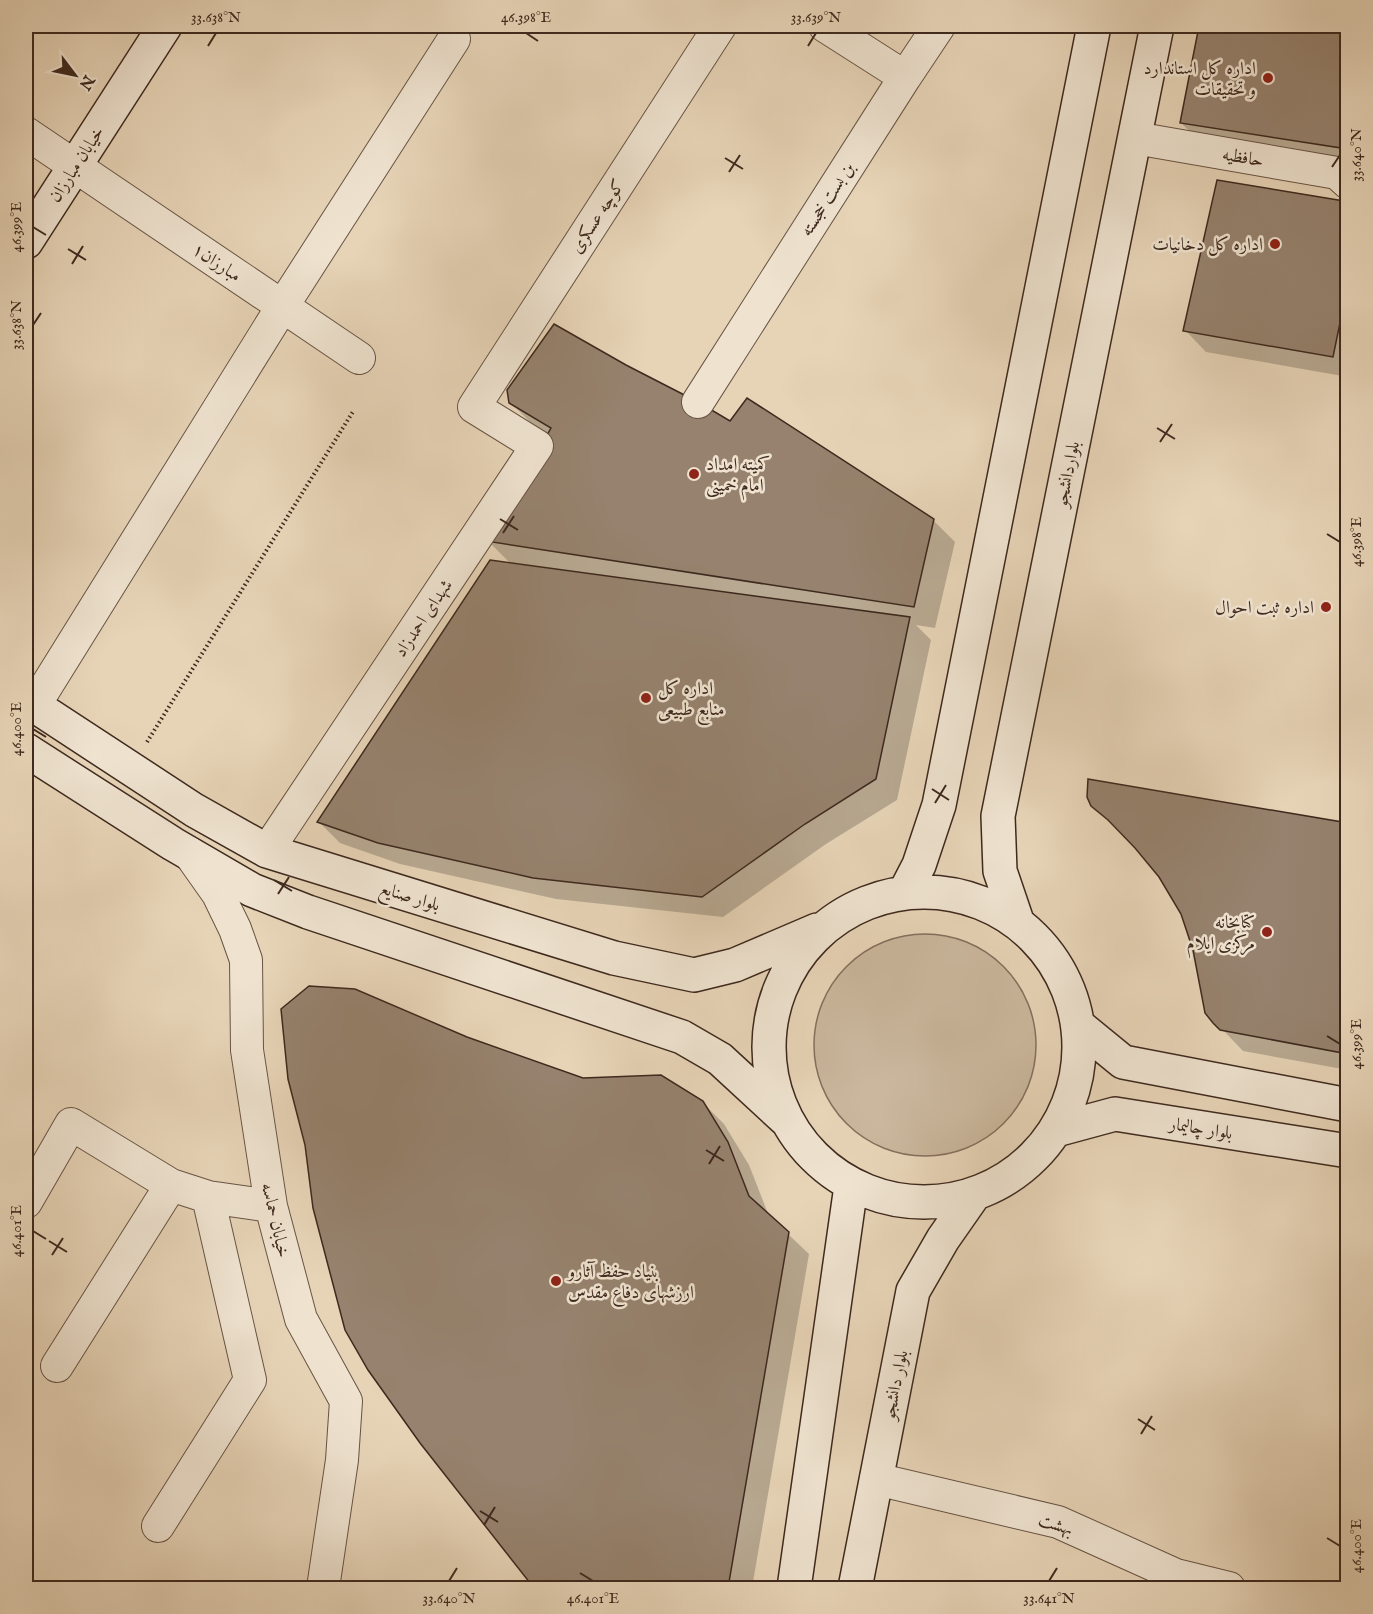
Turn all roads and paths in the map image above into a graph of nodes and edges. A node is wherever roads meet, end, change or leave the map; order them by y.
1 (165, 26) edge
2 (720, 26) edge
3 (825, 26) edge
4 (939, 26) edge
5 (1094, 26) edge
6 (1157, 26) edge
7 (453, 39) dead end
8 (905, 77) junction
9 (26, 133) edge
10 (1135, 138) junction
11 (75, 165) junction
12 (1347, 183) edge
13 (26, 242) edge
14 (282, 307) junction
15 (359, 358) dead end
16 (698, 402) dead end
17 (474, 407) joint
18 (354, 410) dead end
19 (30, 703) edge
20 (26, 750) edge
21 (131, 768) junction
22 (267, 851) junction
23 (189, 854) junction
24 (905, 892) junction
25 (1017, 921) junction
26 (824, 927) junction
27 (1079, 1026) junction
28 (1347, 1105) edge
29 (786, 1121) junction
30 (1056, 1130) junction
31 (1347, 1151) edge
32 (171, 1185) junction
33 (851, 1186) junction
34 (973, 1196) junction
35 (208, 1197) junction
36 (26, 1202) edge
37 (271, 1206) junction
38 (57, 1366) dead end
39 (876, 1479) junction
40 (158, 1526) dead end
41 (323, 1588) edge
42 (794, 1588) edge
43 (855, 1588) edge
44 (1229, 1588) edge

1 - 11 main road, خیابان مبارزان
2 - 17 street, کوچه عسکری
3 - 8 street
4 - 8 street, بن بست خجسته
5 - 24 main road
6 - 10 main road, بلواردانشجو
7 - 14 street
8 - 16 street, بن بست خجسته
9 - 11 street, مبارزان۱
10 - 12 street, حافظیه
10 - 25 main road, بلواردانشجو
11 - 13 main road, خیابان مبارزان
11 - 14 street, مبارزان۱
14 - 15 street, مبارزان۱
14 - 19 street
17 - 22 street, شهدای احمدزاد
18 - 21 path
19 - 21 main road, بلوار صنایع
20 - 23 main road
21 - 22 main road, بلوار صنایع
22 - 26 main road, بلوار صنایع
23 - 29 main road
23 - 37 street, خیابان حماسه
24 - 25 main road
24 - 26 main road
25 - 27 main road
26 - 29 main road
27 - 28 main road
27 - 30 main road
29 - 33 main road
30 - 31 main road, بلوار چالیمار
30 - 34 main road
32 - 35 street
32 - 36 street
32 - 38 street
33 - 34 main road
33 - 42 main road
34 - 39 main road, بلوار دانشجو
35 - 37 street
35 - 40 street
37 - 41 street, خیابان حماسه
39 - 43 main road, بلوار دانشجو
39 - 44 street, بهشت

